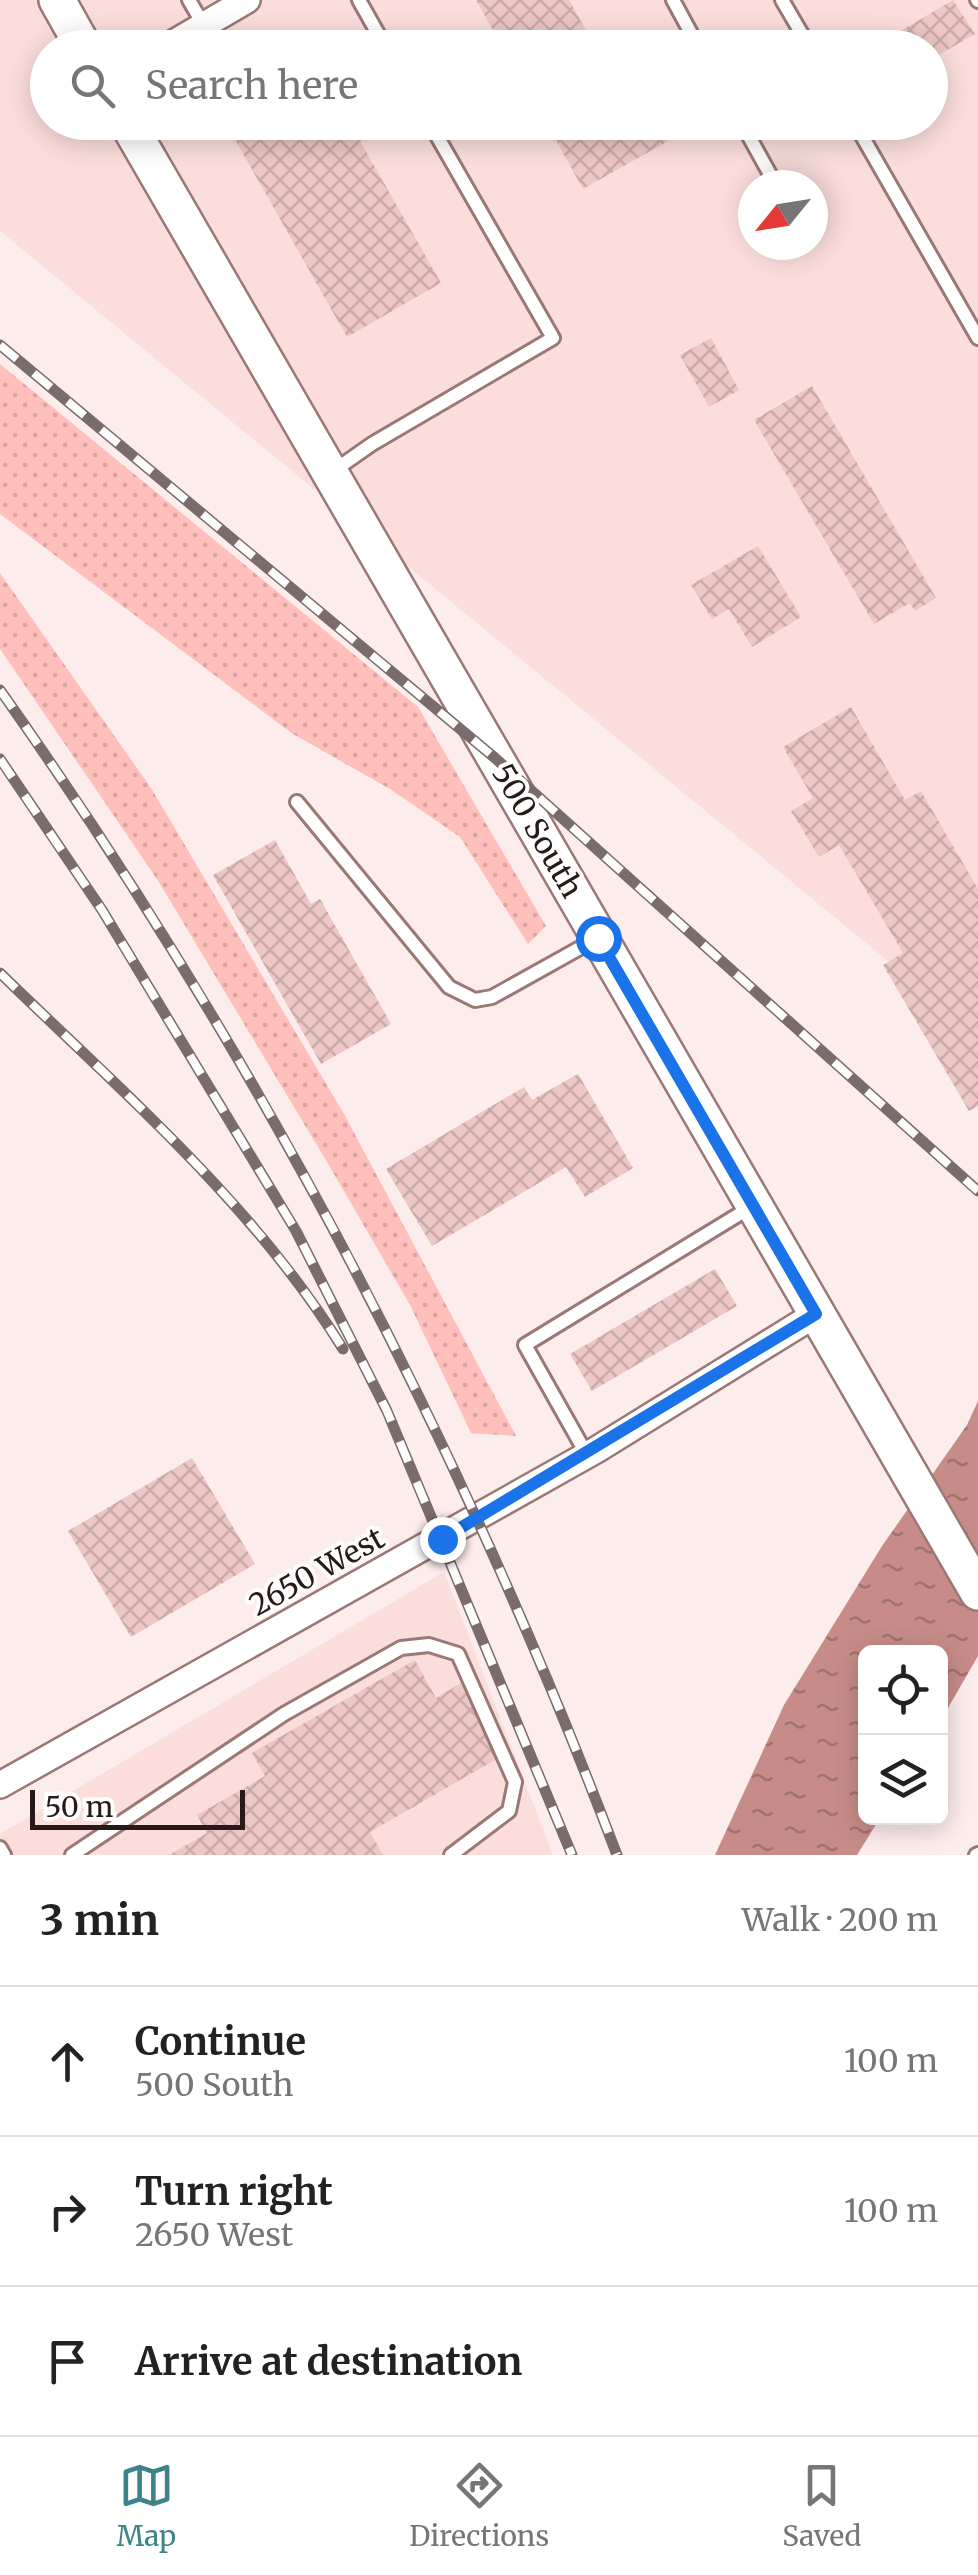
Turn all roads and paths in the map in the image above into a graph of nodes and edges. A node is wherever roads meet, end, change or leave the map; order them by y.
1 (57, 0) edge
2 (189, 0) edge
3 (246, 0) edge
4 (359, 0) edge
5 (673, 0) edge
6 (782, 0) edge
7 (203, 24) junction
8 (74, 30) edge
9 (194, 30) edge
10 (376, 30) edge
11 (689, 30) edge
12 (800, 30) edge
13 (138, 140) edge
14 (439, 140) edge
15 (751, 140) edge
16 (864, 140) edge
17 (768, 170) edge
18 (978, 338) edge
19 (330, 473) junction
20 (297, 802) dead end
21 (598, 938) junction
22 (754, 1206) junction
23 (816, 1314) junction
24 (587, 1455) junction
25 (978, 1592) edge
26 (0, 1785) edge
27 (0, 1848) edge
28 (4, 1855) edge
29 (72, 1855) edge
30 (450, 1855) edge

1 - 8 street
2 - 7 lane
3 - 7 street
4 - 10 lane
5 - 11 lane
6 - 12 lane
7 - 9 street
13 - 19 street, 500 South
14 - 19 lane
15 - 17 lane
16 - 18 lane
19 - 21 street, 500 South
20 - 21 lane
21 - 22 street, 500 South
22 - 23 street, 500 South
22 - 24 lane
23 - 24 street, 2650 West
23 - 25 street, 500 South
24 - 26 street, 2650 West
27 - 28 lane
29 - 30 lane

